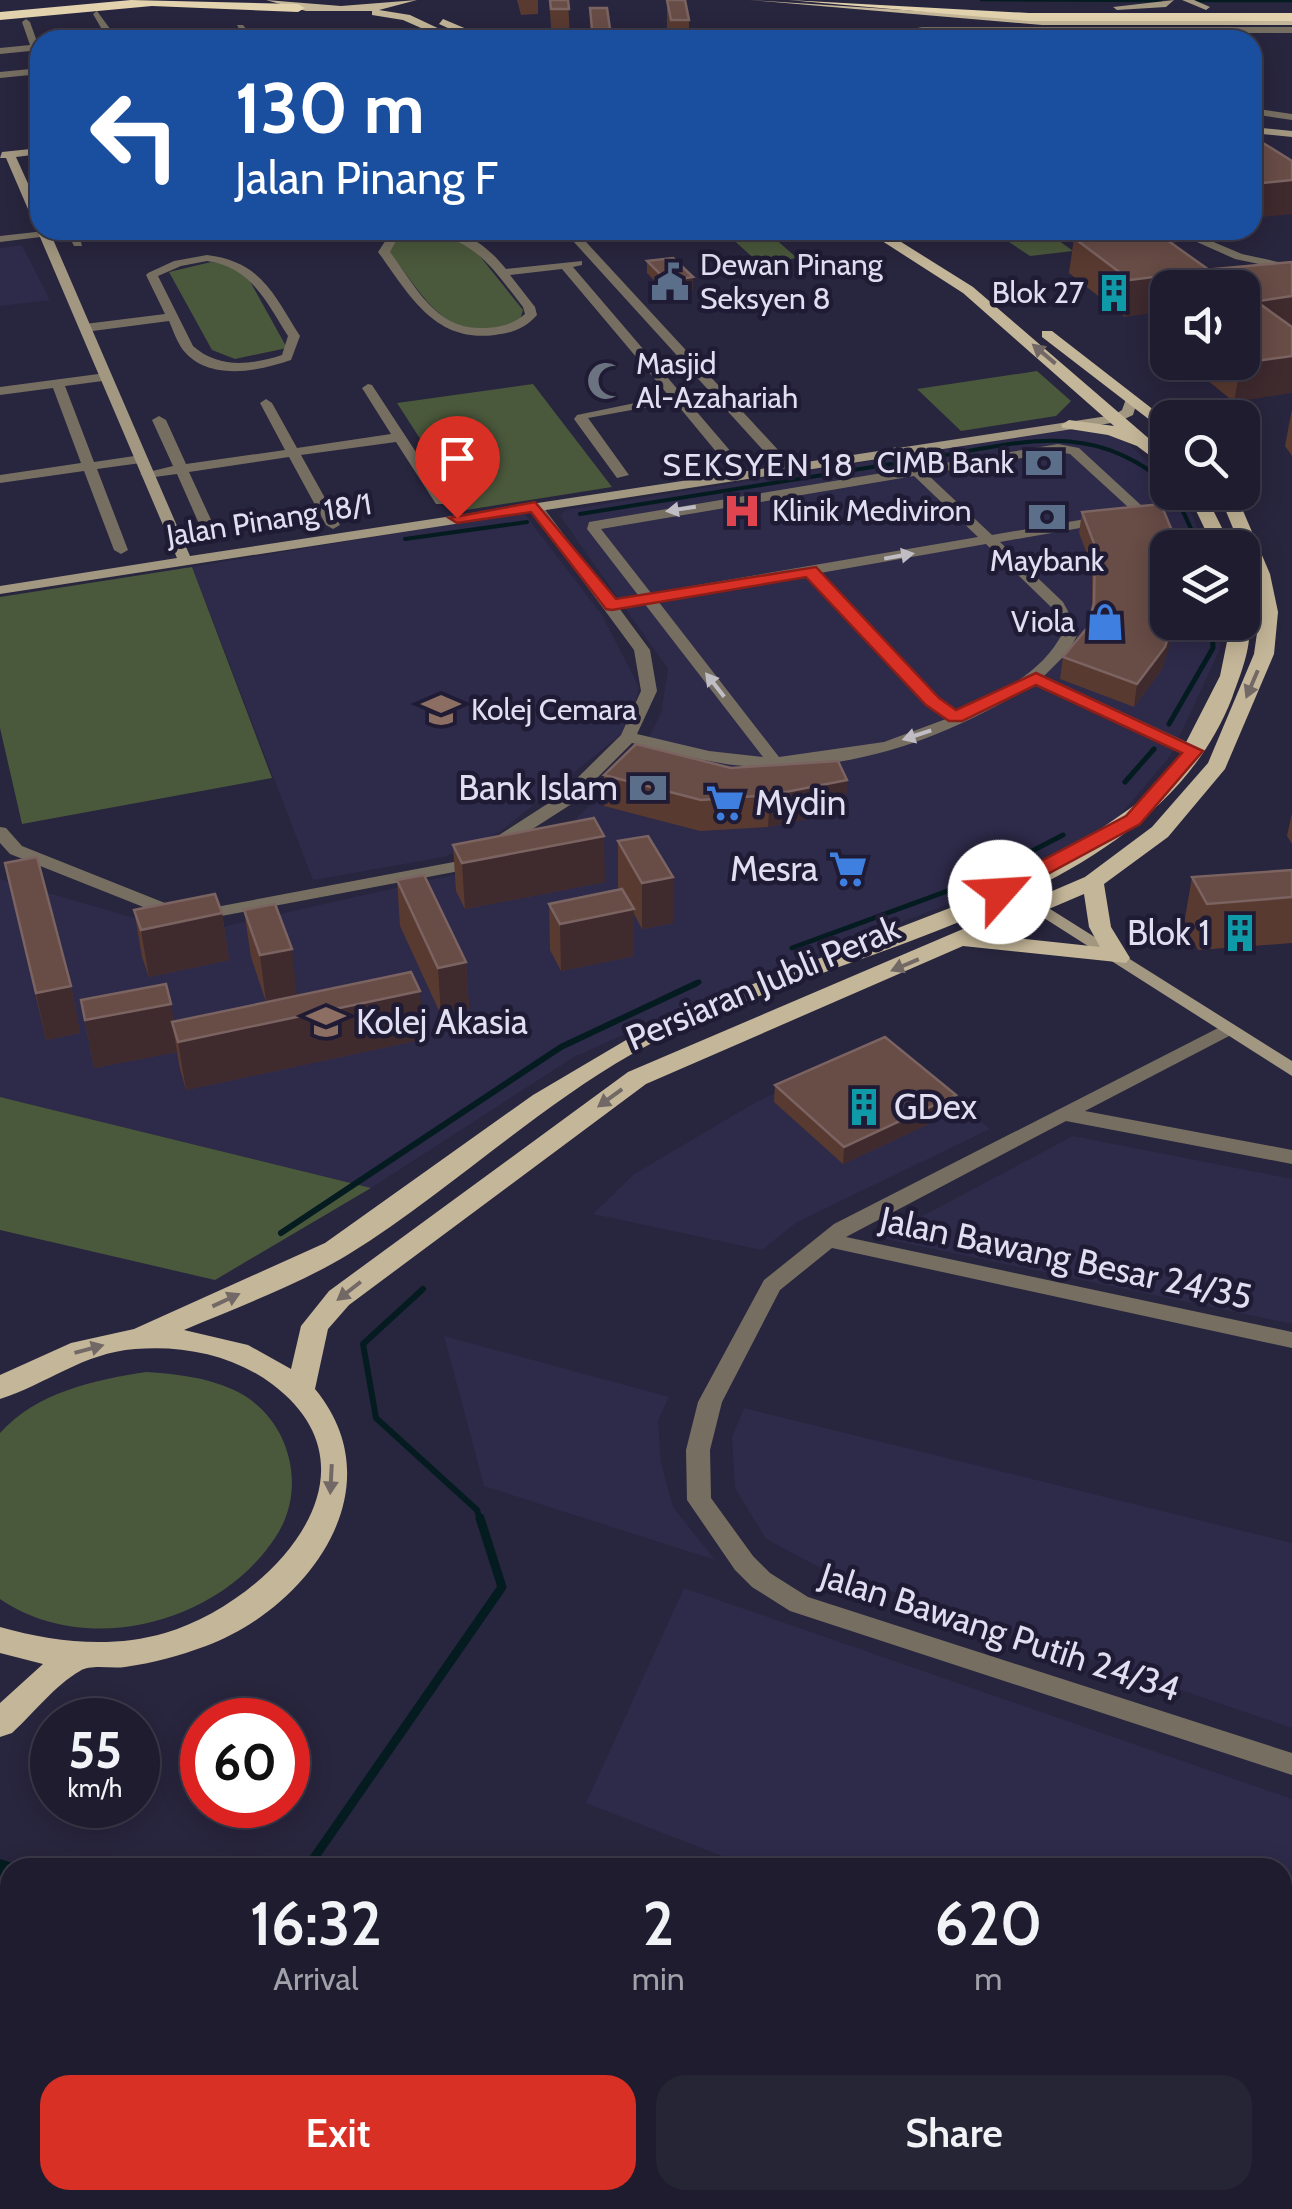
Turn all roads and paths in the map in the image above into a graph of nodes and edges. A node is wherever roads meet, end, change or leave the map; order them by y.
1 (40, 0) edge
2 (84, 0) edge
3 (126, 0) edge
4 (172, 0) edge
5 (271, 0) edge
6 (411, 0) edge
7 (754, 0) edge
8 (796, 0) edge
9 (856, 0) edge
10 (920, 0) edge
11 (1170, 0) edge
12 (1186, 0) edge
13 (152, 2) junction
14 (456, 3) dead end
15 (1117, 7) junction
16 (1206, 7) junction
17 (298, 8) junction
18 (0, 10) edge
19 (342, 10) junction
20 (97, 14) dead end
21 (1292, 14) edge
22 (1192, 18) junction
23 (980, 20) junction
24 (26, 22) dead end
25 (454, 26) junction
26 (240, 27) dead end
27 (30, 30) edge
28 (107, 30) edge
29 (242, 30) edge
30 (434, 30) edge
31 (463, 30) edge
32 (1224, 30) edge
33 (1292, 30) edge
34 (30, 48) edge
35 (2, 51) edge
36 (30, 71) edge
37 (16, 73) junction
38 (0, 74) edge
39 (1262, 112) edge
40 (1292, 116) edge
41 (1262, 130) edge
42 (1290, 130) edge
43 (30, 151) edge
44 (5, 154) edge
45 (30, 193) edge
46 (30, 232) edge
47 (0, 239) edge
48 (47, 240) edge
49 (76, 240) edge
50 (391, 240) edge
51 (470, 240) edge
52 (578, 240) edge
53 (888, 240) edge
54 (915, 240) edge
55 (1199, 240) edge
56 (78, 244) dead end
57 (597, 260) junction
58 (565, 264) junction
59 (1292, 268) edge
60 (501, 273) junction
61 (171, 317) junction
62 (85, 328) junction
63 (106, 377) junction
64 (56, 383) junction
65 (1080, 384) junction
66 (368, 388) dead end
67 (0, 391) edge
68 (678, 398) junction
69 (266, 402) dead end
70 (1131, 402) junction
71 (1150, 416) edge
72 (1118, 418) junction
73 (158, 420) dead end
74 (1069, 426) junction
75 (400, 437) junction
76 (1150, 447) edge
77 (895, 451) junction
78 (1150, 452) edge
79 (294, 453) junction
80 (141, 459) junction
81 (733, 463) dead end
82 (89, 466) junction
83 (787, 468) junction
84 (181, 469) junction
85 (916, 471) junction
86 (147, 474) junction
87 (622, 474) dead end
88 (0, 479) edge
89 (440, 502) dead end
90 (535, 506) junction
91 (1234, 510) edge
92 (334, 524) dead end
93 (211, 535) dead end
94 (988, 541) junction
95 (121, 550) dead end
96 (184, 562) junction
97 (810, 571) junction
98 (0, 590) edge
99 (648, 598) junction
100 (612, 605) junction
101 (1240, 640) edge
102 (1036, 678) junction
103 (955, 718) junction
104 (628, 738) junction
105 (1194, 751) junction
106 (775, 762) junction
107 (0, 832) edge
108 (1093, 882) junction
109 (1039, 907) junction
110 (944, 918) junction
111 (962, 941) junction
112 (1118, 958) junction
113 (1226, 1030) junction
114 (1292, 1070) edge
115 (1064, 1114) junction
116 (1292, 1157) edge
117 (827, 1240) junction
118 (137, 1338) junction
119 (1292, 1340) edge
120 (0, 1388) edge
121 (301, 1388) junction
122 (0, 1640) edge
123 (72, 1658) junction
124 (0, 1723) edge
125 (1292, 1764) edge

1 - 18 highway
2 - 18 highway
3 - 18 highway
4 - 13 highway
5 - 17 main road
6 - 19 main road
6 - 25 main road
7 - 23 main road
8 - 22 highway
9 - 21 highway
10 - 15 main road
11 - 15 street
12 - 16 street
13 - 17 highway
13 - 18 highway
14 - 25 main road
15 - 16 main road
16 - 21 main road
17 - 19 main road
19 - 30 main road
20 - 28 street
21 - 22 highway
21 - 23 main road
22 - 23 highway
24 - 27 street
25 - 31 main road
26 - 29 street
32 - 33 street
34 - 35 street
35 - 37 street
36 - 37 street
37 - 38 street
39 - 40 street
41 - 42 street
43 - 44 street
44 - 45 street
46 - 47 street
48 - 62 street
49 - 56 street
50 - 60 street
51 - 60 street
52 - 57 street
65 -> 53 main road
54 - 70 main road
55 - 59 street
57 - 58 street
57 - 83 street
58 - 60 street
58 - 68 street
61 - 61 street
61 - 62 street
62 - 63 street
63 - 64 street
63 - 80 street
64 - 67 street
64 - 82 street
65 - 72 main road
65 - 74 main road
66 - 75 street
68 - 81 street
68 - 87 street
69 - 79 street
70 - 71 main road
70 - 72 street
72 - 74 street, Jalan Pinang 18/1
72 - 76 main road
73 - 84 street
74 - 77 street, Jalan Pinang 18/1
74 - 78 main road
75 - 79 street
75 - 89 street
77 - 83 street, Jalan Pinang 18/1
77 - 85 street
79 - 84 street
79 - 92 street
80 - 82 street
80 - 86 street
82 - 88 street
82 - 95 street
83 - 90 street, Jalan Pinang 18/1
84 - 86 street
84 - 93 street
85 - 94 street
85 - 94 street
85 -> 99 street
86 - 96 street
90 - 96 street, Jalan Pinang 18/1
90 - 100 street
91 -> 108 main road, Persiaran Jubli Perak
97 -> 94 street
94 - 102 street
96 - 98 street, Jalan Pinang 18/1
97 - 99 street
97 - 103 street
99 - 100 street
106 -> 99 street
100 - 104 street
101 - 105 main road, Persiaran Jubli Perak
102 - 103 street
102 - 105 street
103 -> 106 street
104 - 106 street
104 - 107 street
105 - 110 main road, Persiaran Jubli Perak
108 - 109 main road, Persiaran Jubli Perak
108 - 112 main road
109 - 110 main road
109 - 111 main road, Persiaran Jubli Perak
109 - 112 street
118 -> 110 main road, Persiaran Jubli Perak
111 - 112 main road
111 -> 121 main road, Persiaran Jubli Perak
112 - 113 street
113 - 114 street
113 - 115 street, Jalan Bawang Putih 24/34
115 - 116 street
115 - 117 street, Jalan Bawang Putih 24/34
117 - 119 street, Jalan Bawang Besar 24/35
117 - 125 street, Jalan Bawang Putih 24/34
120 -> 118 main road
118 - 121 main road
121 -> 123 main road
122 - 123 main road
123 - 124 main road

